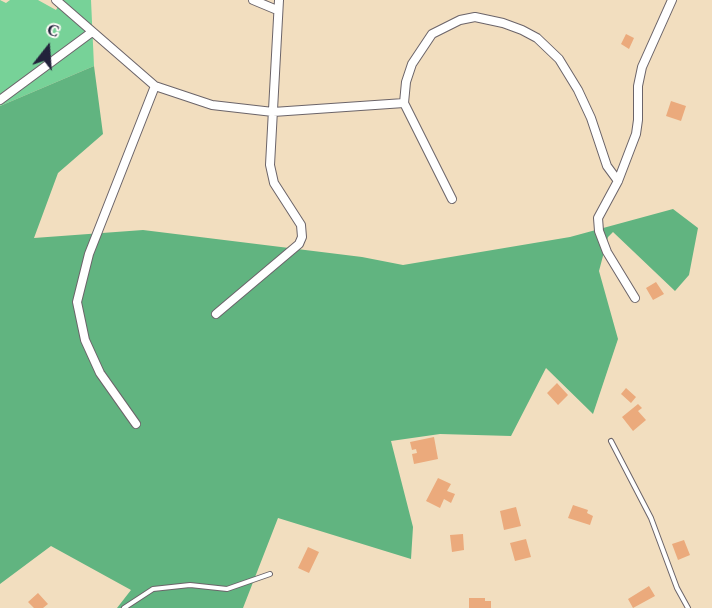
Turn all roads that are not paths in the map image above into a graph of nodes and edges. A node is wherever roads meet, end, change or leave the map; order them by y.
1 (56, 0) edge
2 (253, 0) edge
3 (279, 0) edge
4 (672, 0) edge
5 (277, 10) junction
6 (92, 32) junction
7 (155, 86) junction
8 (0, 100) edge
9 (404, 103) junction
10 (273, 112) junction
11 (618, 181) junction
12 (453, 199) dead end
13 (635, 298) dead end
14 (216, 314) dead end
15 (136, 424) dead end
16 (611, 441) dead end
17 (270, 574) dead end
18 (124, 608) edge
19 (688, 608) edge

1 - 6 street
2 - 5 street
3 - 5 street
4 - 11 street
5 - 10 street
6 - 7 street
6 - 8 street
7 - 10 street
7 - 15 street
9 - 10 street
9 - 11 street
9 - 12 street
10 - 14 street
11 - 13 street
16 - 19 lane
17 - 18 lane

